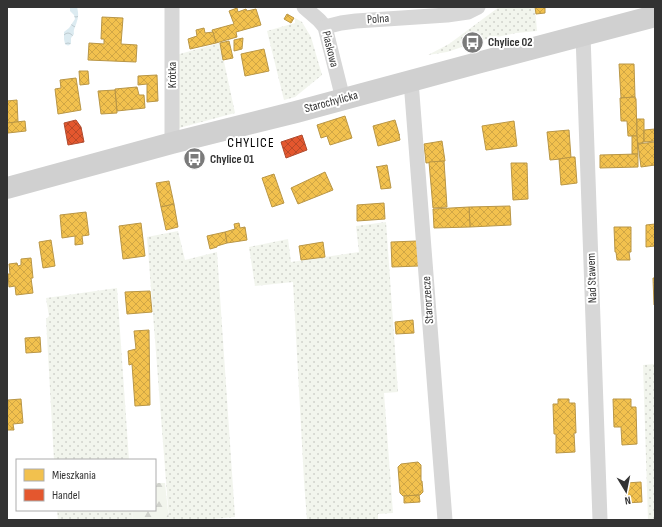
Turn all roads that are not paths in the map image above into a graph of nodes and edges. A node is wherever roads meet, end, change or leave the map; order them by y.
1 (172, 7) edge
2 (304, 7) edge
3 (478, 7) edge
4 (655, 16) edge
5 (325, 27) junction
6 (583, 35) junction
7 (411, 81) junction
8 (343, 99) junction
9 (172, 143) junction
10 (7, 188) edge
11 (445, 520) edge
12 (600, 520) edge

1 - 9 street, Krótka
2 - 5 street, Piaskowa
3 - 5 street, Polna
4 - 6 street, Starochylicka
5 - 8 street, Piaskowa
6 - 7 street, Starochylicka
6 - 12 street, Nad Stawem
7 - 8 street, Starochylicka
7 - 11 street, Starorzecze
8 - 9 street, Starochylicka
9 - 10 street, Starochylicka

